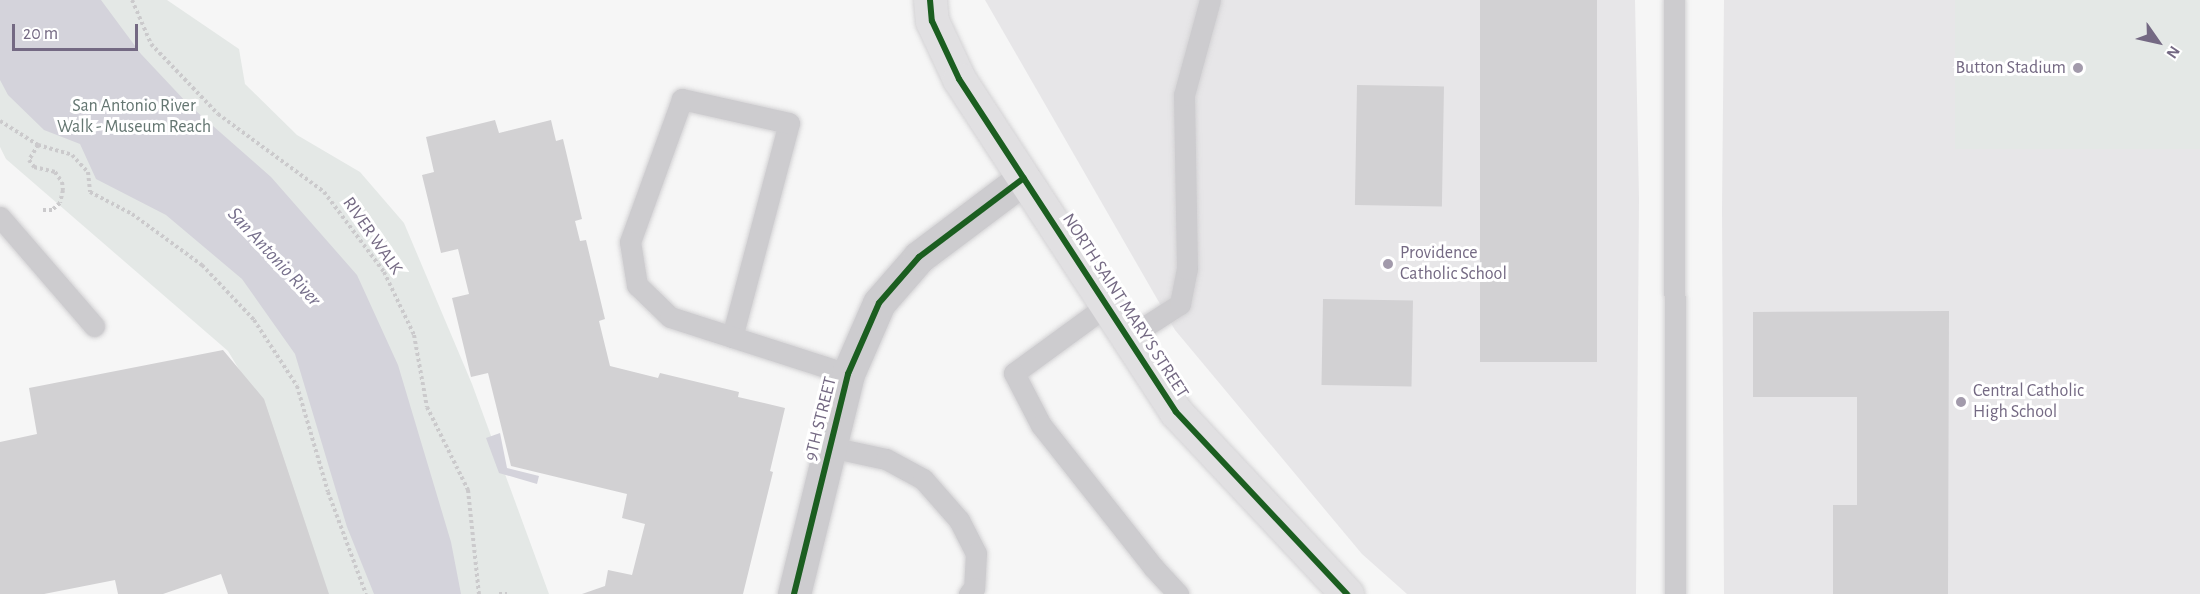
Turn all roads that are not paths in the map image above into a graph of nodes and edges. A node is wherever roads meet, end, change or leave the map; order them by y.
1 (930, 0) edge
2 (1210, 0) edge
3 (1674, 0) edge
4 (1024, 178) junction
5 (0, 217) edge
6 (1106, 306) junction
7 (94, 326) dead end
8 (732, 337) junction
9 (1127, 338) junction
10 (848, 374) junction
11 (830, 447) junction
12 (794, 594) edge
13 (969, 594) edge
14 (1178, 594) edge
15 (1347, 594) edge
16 (1675, 594) edge

1 - 4 street, NORTH SAINT MARY'S STREET
2 - 9 lane
3 - 16 lane
4 - 6 street, NORTH SAINT MARY'S STREET
4 - 10 street, 9TH STREET
5 - 7 lane
6 - 9 street, NORTH SAINT MARY'S STREET
6 - 14 lane
8 - 8 lane
8 - 10 lane
9 - 15 street, NORTH SAINT MARY'S STREET
10 - 11 street, 9TH STREET
11 - 12 street, 9TH STREET
11 - 13 lane

